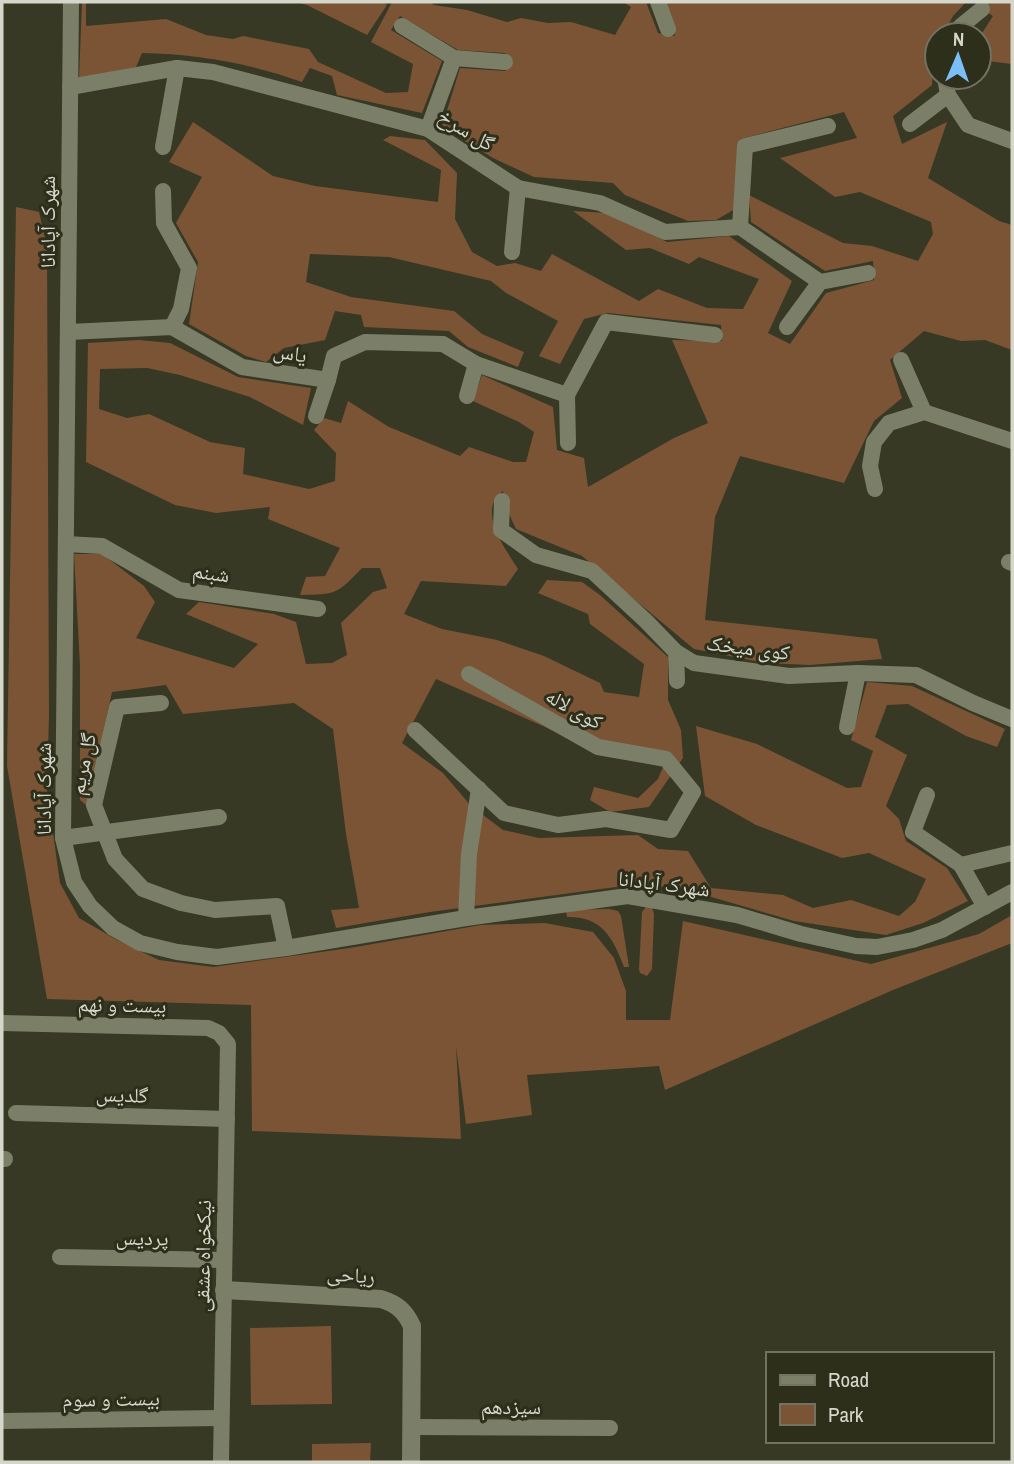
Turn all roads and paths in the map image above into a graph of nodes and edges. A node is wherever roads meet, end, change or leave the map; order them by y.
1 (71, 2) edge
2 (658, 2) edge
3 (982, 9) dead end
4 (967, 21) edge
5 (402, 26) dead end
6 (668, 29) dead end
7 (454, 58) junction
8 (505, 62) dead end
9 (177, 68) junction
10 (70, 87) junction
11 (948, 91) edge
12 (948, 95) junction
13 (910, 124) dead end
14 (828, 125) dead end
15 (428, 129) junction
16 (1012, 142) edge
17 (163, 147) dead end
18 (518, 188) junction
19 (163, 191) dead end
20 (740, 228) junction
21 (512, 253) dead end
22 (868, 272) dead end
23 (820, 282) junction
24 (172, 327) junction
25 (787, 327) dead end
26 (69, 332) junction
27 (715, 335) dead end
28 (901, 360) dead end
29 (476, 364) junction
30 (328, 380) junction
31 (567, 395) junction
32 (467, 396) dead end
33 (924, 412) junction
34 (317, 416) dead end
35 (1012, 441) edge
36 (568, 443) dead end
37 (875, 489) dead end
38 (502, 501) dead end
39 (66, 544) junction
40 (318, 609) dead end
41 (676, 652) junction
42 (858, 673) junction
43 (469, 674) dead end
44 (677, 681) dead end
45 (161, 703) dead end
46 (1012, 719) edge
47 (847, 727) dead end
48 (415, 730) dead end
49 (479, 789) junction
50 (927, 795) dead end
51 (219, 817) dead end
52 (103, 833) junction
53 (63, 838) junction
54 (1012, 853) edge
55 (961, 864) junction
56 (1012, 892) edge
57 (985, 907) junction
58 (466, 918) junction
59 (286, 948) junction
60 (2, 1023) edge
61 (228, 1051) joint
62 (16, 1112) dead end
63 (227, 1119) junction
64 (60, 1257) dead end
65 (224, 1260) junction
66 (224, 1290) junction
67 (221, 1418) junction
68 (2, 1421) edge
69 (411, 1427) junction
70 (610, 1428) dead end
71 (221, 1462) edge
72 (411, 1462) edge

1 - 10 street, شهرک آپادانا
2 - 6 street
3 - 4 street
5 - 7 street
7 - 8 street
7 - 15 street
9 - 10 street, گل سرخ
9 - 15 street, گل سرخ
9 - 17 street
10 - 26 street, شهرک آپادانا
11 - 12 street
12 - 13 street
12 - 16 street
14 - 20 street
15 - 18 street, گل سرخ
18 - 20 street, گل سرخ
18 - 21 street
19 - 24 street
20 - 23 street
22 - 23 street
23 - 25 street
24 - 26 street
24 - 30 street, یاس
26 - 39 street, شهرک آپادانا
27 - 31 street
28 - 33 street
29 - 30 street, یاس
29 - 31 street, یاس
29 - 32 street
30 - 34 street
31 - 36 street
33 - 35 street
33 - 37 street
38 - 41 street, کوی میخک
39 - 40 street, شبنم
39 - 53 street, شهرک آپادانا
41 - 42 street, کوی میخک
41 - 44 street
42 - 46 street, کوی میخک
42 - 47 street
43 - 49 street, کوی لاله
45 - 52 street, گل مریم
48 - 49 street, کوی لاله
49 - 58 street
50 - 55 street
51 - 52 street
52 - 53 street
52 - 59 street, گل مریم
53 - 59 street, شهرک آپادانا
54 - 55 street
55 - 57 street
56 - 57 street, شهرک آپادانا
57 - 58 street, شهرک آپادانا
58 - 59 street, شهرک آپادانا
60 - 61 street, بیست و نهم
61 - 63 street, نیکخواه عشقی
62 - 63 street, گلدیس
63 - 65 street, نیکخواه عشقی
64 - 65 street, پردیس
65 - 66 street, نیکخواه عشقی
66 - 67 street, نیکخواه عشقی
66 - 69 street, ریاحی
67 - 68 street, بیست و سوم
67 - 71 street, نیکخواه عشقی
69 - 70 street, سیزدهم
69 - 72 street, ریاحی

